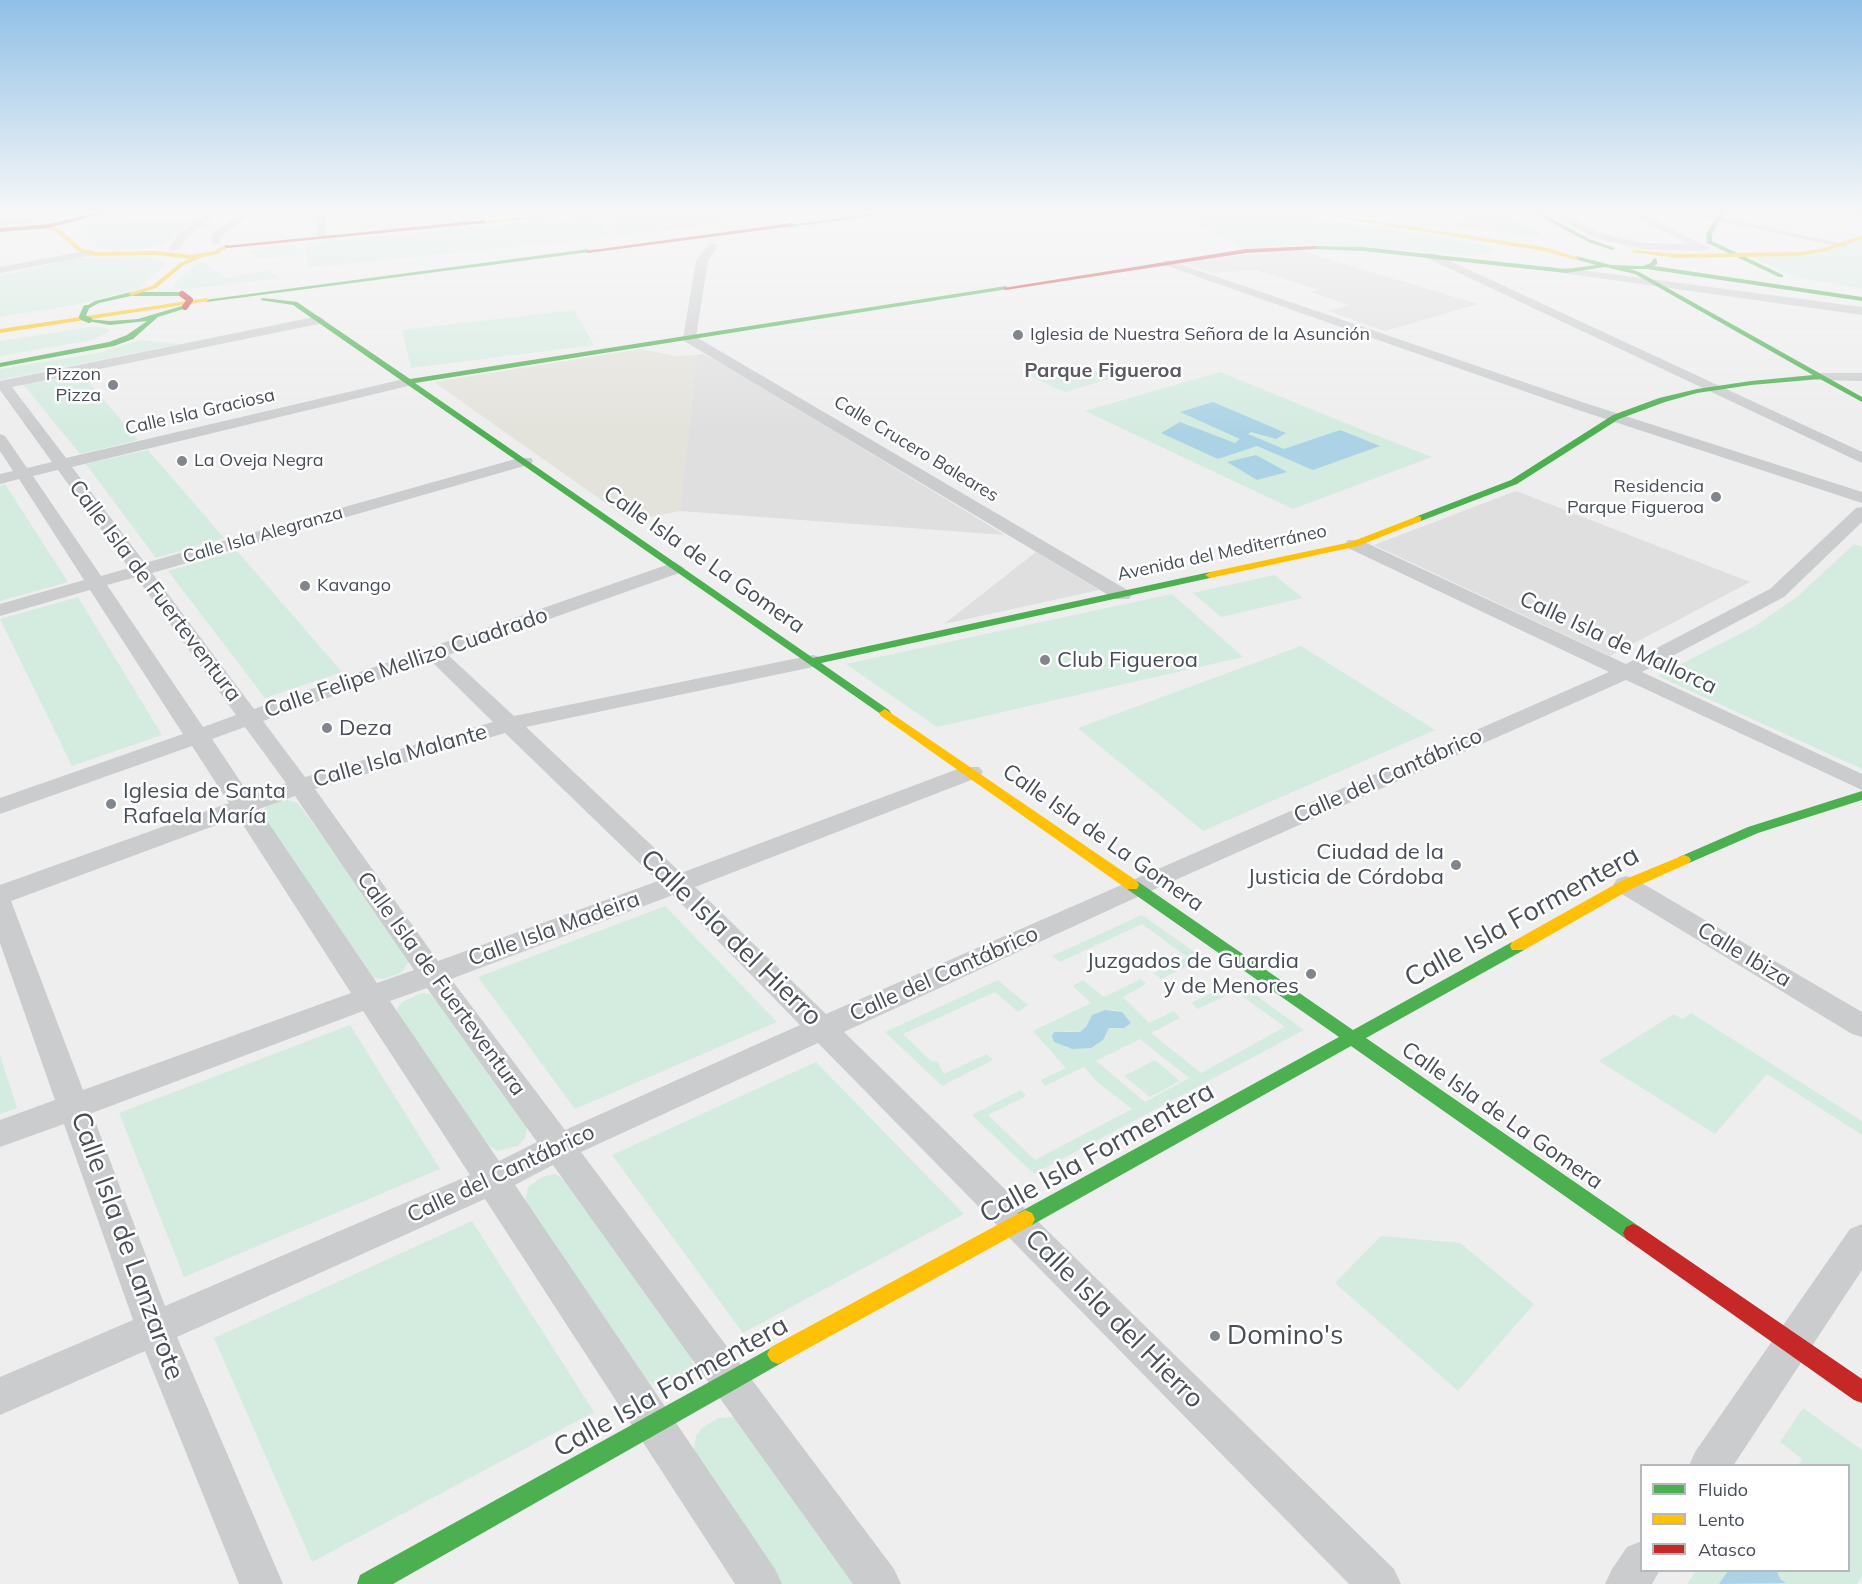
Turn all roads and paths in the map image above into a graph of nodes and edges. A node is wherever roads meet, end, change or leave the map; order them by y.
1 (174, 285) edge
2 (269, 285) edge
3 (291, 285) edge
4 (318, 285) edge
5 (348, 285) edge
6 (698, 285) edge
7 (1023, 285) edge
8 (1229, 285) edge
9 (1493, 285) edge
10 (1658, 285) edge
11 (1676, 285) edge
12 (1698, 285) edge
13 (1773, 285) edge
14 (1815, 285) edge
15 (1715, 290) junction
16 (1862, 292) edge
17 (174, 296) junction
18 (1862, 299) edge
19 (246, 300) junction
20 (1862, 311) edge
21 (97, 315) junction
22 (155, 318) junction
23 (0, 320) edge
24 (319, 320) junction
25 (0, 326) edge
26 (0, 332) edge
27 (138, 332) junction
28 (0, 338) edge
29 (689, 338) junction
30 (193, 345) junction
31 (0, 360) edge
32 (0, 365) edge
33 (1821, 377) junction
34 (1862, 377) edge
35 (408, 382) junction
36 (2, 384) edge
37 (1713, 388) junction
38 (1862, 400) edge
39 (1616, 417) junction
40 (0, 440) edge
41 (1862, 458) edge
42 (525, 461) junction
43 (61, 465) junction
44 (24, 474) junction
45 (0, 479) edge
46 (1817, 484) junction
47 (1862, 490) edge
48 (1862, 498) edge
49 (1862, 512) edge
50 (1354, 544) junction
51 (675, 567) junction
52 (139, 570) junction
53 (94, 583) junction
54 (1122, 595) junction
55 (0, 609) edge
56 (434, 653) junction
57 (813, 661) junction
58 (1624, 673) junction
59 (250, 717) junction
60 (510, 724) junction
61 (198, 736) junction
62 (971, 772) junction
63 (1862, 783) edge
64 (300, 786) junction
65 (1862, 795) edge
66 (243, 805) junction
67 (0, 806) edge
68 (677, 884) junction
69 (1626, 885) junction
70 (1137, 887) junction
71 (0, 895) edge
72 (0, 905) edge
73 (432, 974) junction
74 (369, 996) junction
75 (1862, 1026) edge
76 (823, 1029) junction
77 (1354, 1038) junction
78 (76, 1106) junction
79 (0, 1134) edge
80 (559, 1147) junction
81 (490, 1181) junction
82 (1018, 1224) junction
83 (1862, 1240) edge
84 (154, 1327) junction
85 (1793, 1344) junction
86 (731, 1380) junction
87 (1862, 1392) edge
88 (0, 1396) edge
89 (654, 1424) junction
90 (1710, 1464) edge
91 (1640, 1564) edge
92 (261, 1584) edge
93 (369, 1584) edge
94 (760, 1584) edge
95 (879, 1584) edge
96 (1379, 1584) edge
97 (1627, 1584) edge

1 - 17 main road
2 - 17 main road
3 - 25 main road
4 - 26 main road
5 - 19 main road
6 - 29 street
7 - 29 main road
8 - 39 street
9 - 37 street
10 - 33 main road
11 - 15 street
12 - 15 main road
13 - 18 main road
14 - 16 main road
15 - 20 street
17 - 19 main road
17 - 21 main road
17 - 22 main road
19 - 24 main road, Calle Isla de La Gomera
21 - 22 main road
21 - 23 main road
21 - 28 main road
21 - 31 main road
22 - 27 main road
24 - 30 street
24 - 35 main road, Calle Isla de La Gomera
27 - 30 street
27 - 32 main road
29 - 35 main road
29 - 54 street, Calle Crucero Baleares
30 - 36 street
33 - 34 street
33 - 37 main road, Avenida del Mediterráneo
33 - 38 main road
35 - 42 main road, Calle Isla de La Gomera
35 - 43 street, Calle Isla Graciosa
36 - 43 street, Calle Isla de Fuerteventura
37 - 39 main road, Avenida del Mediterráneo
37 - 41 street
39 - 46 street
39 - 50 main road, Avenida del Mediterráneo
40 - 44 street, Calle Isla de Fuerteventura
42 - 51 main road, Calle Isla de La Gomera
42 - 52 street, Calle Isla Alegranza
43 - 44 street, Calle Isla Graciosa
43 - 52 street, Calle Isla de Fuerteventura
44 - 45 street, Calle Isla Graciosa
44 - 53 street, Calle Isla de Fuerteventura
46 - 47 street
46 - 48 street
49 - 58 street, Calle del Cantábrico
50 - 54 main road, Avenida del Mediterráneo
50 - 58 street, Calle Isla de Mallorca
51 - 56 street, Calle Felipe Mellizo Cuadrado
51 - 57 main road, Calle Isla de La Gomera
52 - 53 street, Calle Isla Alegranza
52 - 59 street, Calle Isla de Fuerteventura
53 - 55 street, Calle Isla Alegranza
53 - 61 street, Calle Isla de Fuerteventura
54 - 57 main road, Avenida del Mediterráneo
56 - 59 street, Calle Felipe Mellizo Cuadrado
56 - 60 street, Calle Isla del Hierro
57 - 60 street, Calle Isla Malante
57 - 62 main road, Calle Isla de La Gomera
58 - 63 street, Calle Isla de Mallorca
58 - 70 street, Calle del Cantábrico
59 - 61 street, Calle Felipe Mellizo Cuadrado
59 - 64 street, Calle Isla de Fuerteventura
60 - 64 street, Calle Isla Malante
60 - 68 street, Calle Isla del Hierro
61 - 66 street, Calle Isla de Fuerteventura
61 - 67 street, Calle Felipe Mellizo Cuadrado
62 - 68 street, Calle Isla Madeira
62 - 70 main road, Calle Isla de La Gomera
64 - 66 street, Calle Isla Malante
64 - 73 street, Calle Isla de Fuerteventura
65 - 69 main road, Calle Isla Formentera
66 - 71 street, Calle Isla Malante
66 - 74 street, Calle Isla de Fuerteventura
68 - 73 street, Calle Isla Madeira
68 - 76 street, Calle Isla del Hierro
69 - 75 street, Calle Ibiza
69 - 77 main road, Calle Isla Formentera
70 - 76 street, Calle del Cantábrico
70 - 77 main road, Calle Isla de La Gomera
72 - 78 street, Calle Isla de Lanzarote
73 - 74 street, Calle Isla Madeira
73 - 80 street, Calle Isla de Fuerteventura
74 - 78 street, Calle Isla Madeira
74 - 81 street, Calle Isla de Fuerteventura
76 - 80 street, Calle del Cantábrico
76 - 82 street, Calle Isla del Hierro
77 - 82 main road, Calle Isla Formentera
77 - 85 main road, Calle Isla de La Gomera
78 - 79 street, Calle Isla Madeira
78 - 84 street, Calle Isla de Lanzarote
80 - 81 street, Calle del Cantábrico
80 - 86 street, Calle Isla de Fuerteventura
81 - 84 street, Calle del Cantábrico
81 - 89 street, Calle Isla de Fuerteventura
82 - 86 main road, Calle Isla Formentera
82 - 96 street, Calle Isla del Hierro
83 - 85 street
84 - 88 street, Calle del Cantábrico
84 - 92 street, Calle Isla de Lanzarote
85 - 87 main road, Calle Isla de La Gomera
85 - 90 street
86 - 89 main road, Calle Isla Formentera
86 - 95 street, Calle Isla de Fuerteventura
89 - 93 main road, Calle Isla Formentera
89 - 94 street, Calle Isla de Fuerteventura
91 - 97 street

